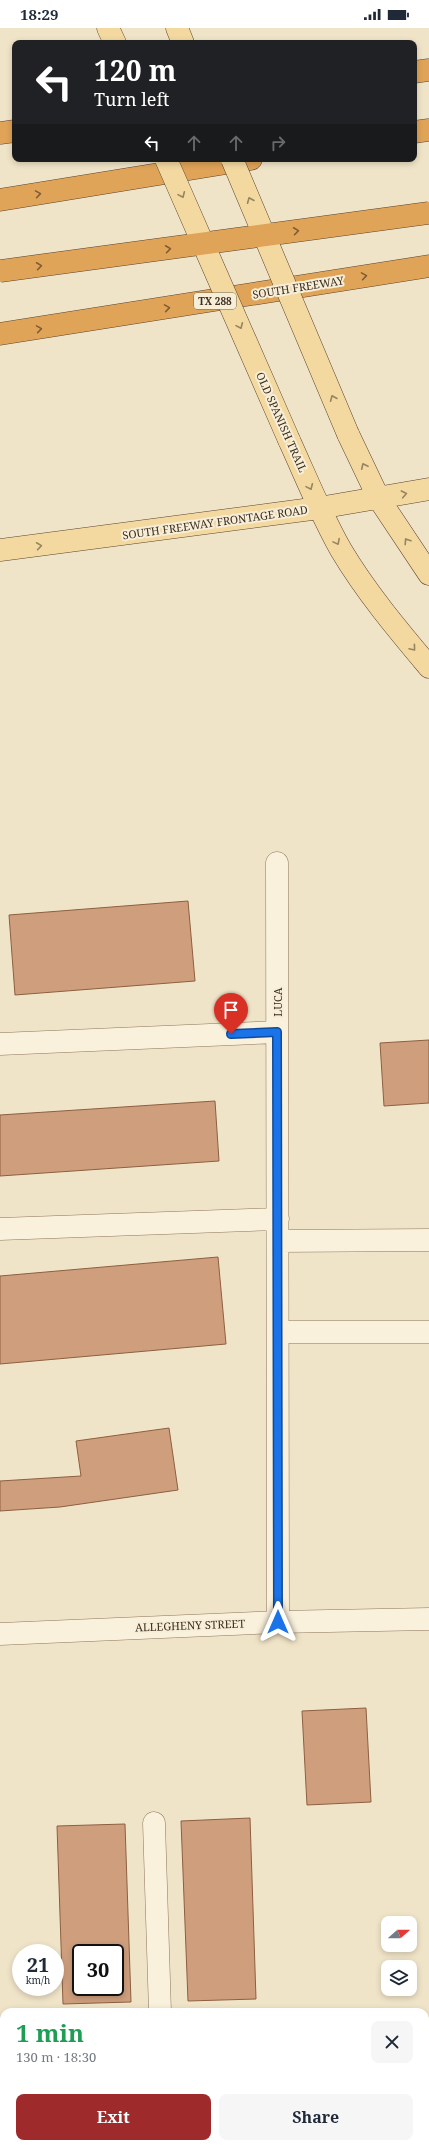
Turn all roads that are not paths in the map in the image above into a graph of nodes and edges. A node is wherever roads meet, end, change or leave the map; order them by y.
1 (108, 28) edge
2 (177, 28) edge
3 (114, 40) edge
4 (182, 40) edge
5 (429, 70) edge
6 (417, 72) edge
7 (429, 130) edge
8 (12, 131) edge
9 (417, 132) edge
10 (0, 133) edge
11 (167, 162) edge
12 (233, 162) edge
13 (233, 162) edge
14 (0, 200) edge
15 (429, 213) edge
16 (429, 266) edge
17 (0, 271) edge
18 (0, 334) edge
19 (429, 489) edge
20 (379, 499) junction
21 (319, 508) junction
22 (0, 550) edge
23 (429, 574) edge
24 (429, 667) edge
25 (277, 863) dead end
26 (277, 1032) junction
27 (0, 1044) edge
28 (278, 1219) junction
29 (0, 1229) edge
30 (429, 1240) edge
31 (278, 1242) junction
32 (278, 1332) junction
33 (429, 1332) edge
34 (429, 1618) edge
35 (278, 1622) junction
36 (0, 1634) edge
37 (154, 1824) dead end
38 (160, 2008) edge

1 - 3 main road
2 - 4 main road
5 - 6 highway
7 - 9 highway
8 - 10 highway
11 -> 21 main road, OLD SPANISH TRAIL, bridge
20 -> 12 main road, bridge
14 -> 13 highway
17 -> 15 highway, bridge
18 -> 16 highway, SOUTH FREEWAY / TX 288
20 -> 19 main road, SOUTH FREEWAY FRONTAGE ROAD
20 - 21 main road, SOUTH FREEWAY FRONTAGE ROAD
23 -> 20 main road
22 -> 21 main road, SOUTH FREEWAY FRONTAGE ROAD
21 -> 24 main road, OLD SPANISH TRAIL
25 - 26 street, LUCA
26 - 27 street
26 - 28 street, LUCA
28 - 29 street
28 - 31 street, LUCA
30 - 31 street
31 - 32 street, LUCA
32 - 33 street
32 - 35 street, LUCA
34 - 35 street, ALLEGHENY STREET
35 - 36 street, ALLEGHENY STREET
37 - 38 street

